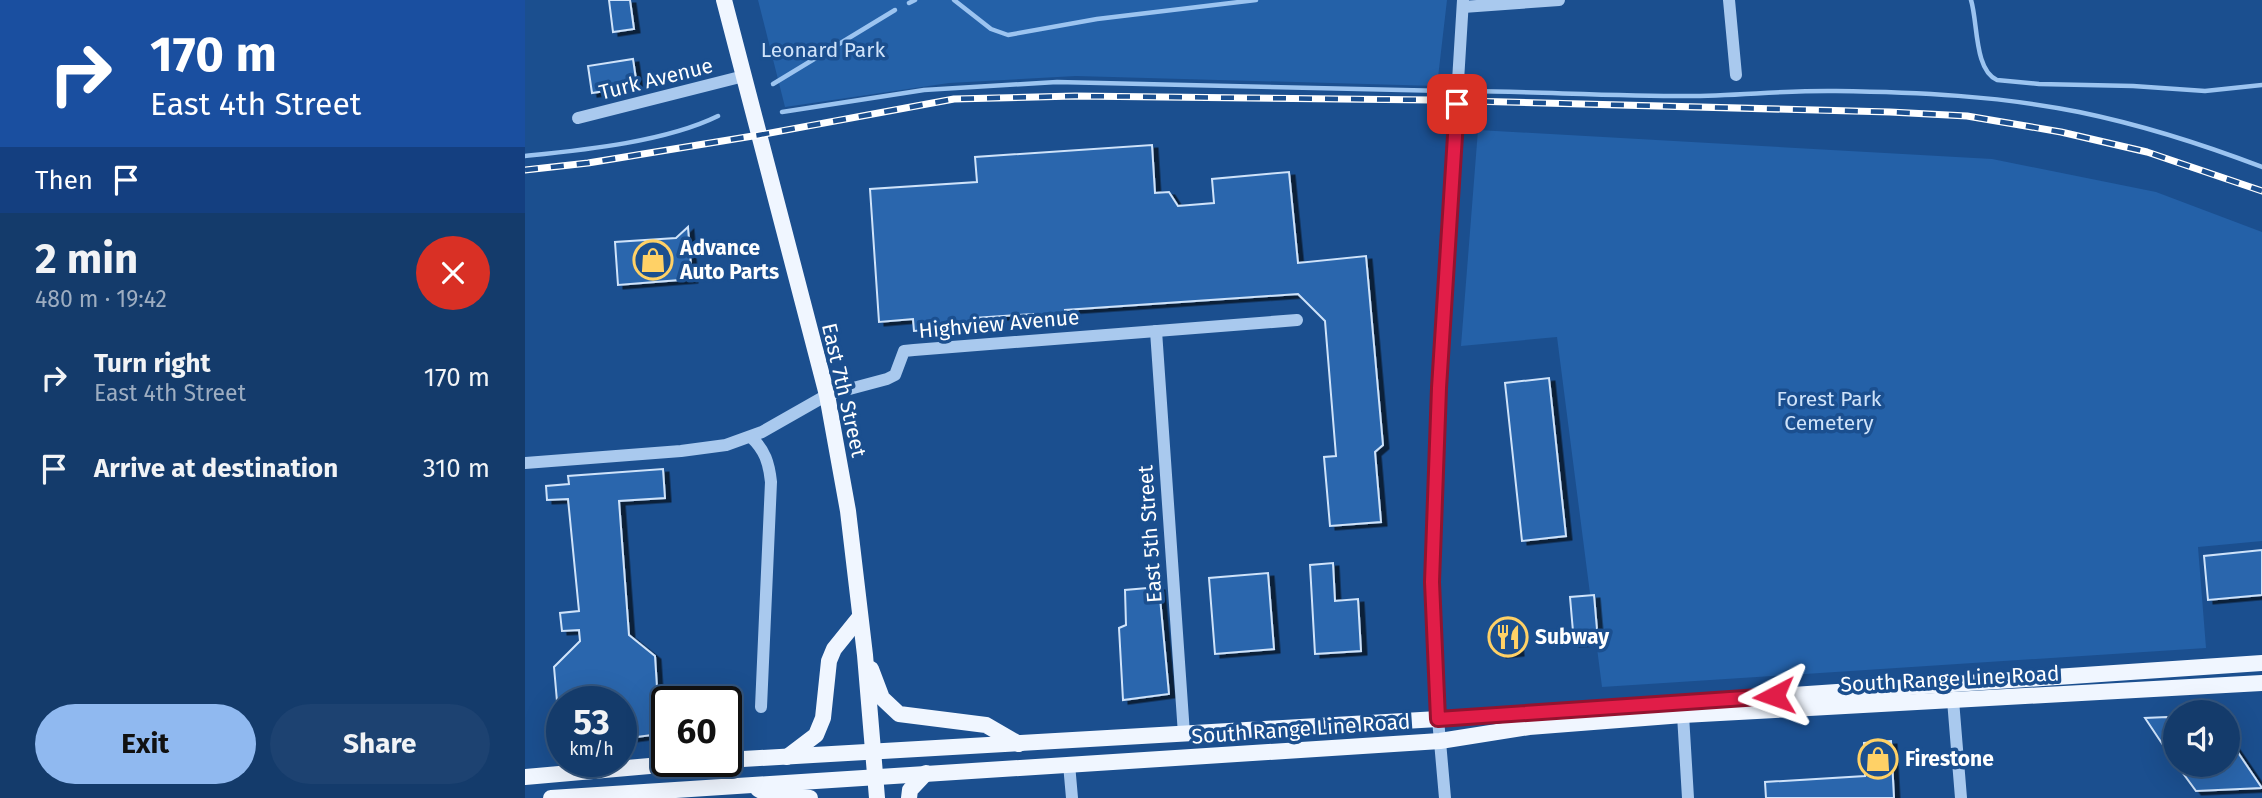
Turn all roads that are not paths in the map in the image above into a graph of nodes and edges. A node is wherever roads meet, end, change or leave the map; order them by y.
1 (725, 0) edge
2 (1559, 0) edge
3 (1729, 0) edge
4 (1463, 4) edge
5 (1736, 75) dead end
6 (744, 76) junction
7 (578, 118) dead end
8 (1297, 320) dead end
9 (1156, 331) junction
10 (827, 395) junction
11 (751, 436) junction
12 (525, 463) edge
13 (859, 618) junction
14 (865, 655) junction
15 (2262, 663) edge
16 (2262, 683) edge
17 (1953, 700) junction
18 (761, 707) dead end
19 (1683, 715) junction
20 (1438, 719) junction
21 (1184, 734) junction
22 (1440, 741) junction
23 (1019, 744) junction
24 (874, 752) junction
25 (787, 757) junction
26 (742, 759) edge
27 (1069, 764) junction
28 (651, 766) edge
29 (926, 773) junction
30 (525, 777) edge
31 (876, 778) junction
32 (749, 784) junction
33 (607, 795) edge
34 (551, 798) edge
35 (810, 798) edge
36 (877, 798) edge
37 (909, 798) edge
38 (1072, 798) edge
39 (1445, 798) edge
40 (1688, 798) edge
41 (1961, 798) edge

1 - 6 main road, East 7th Street
2 - 4 street
3 - 5 street
4 - 20 street
6 - 7 street, Turk Avenue
6 - 10 main road, East 7th Street
8 - 9 street, Highview Avenue
9 - 10 street, Highview Avenue
9 - 21 street, East 5th Street
10 - 11 street, Highview Avenue
10 - 13 main road, East 7th Street
11 - 12 street, Highview Avenue
11 - 18 street
13 - 14 main road, East 7th Street
13 - 25 main road
14 - 23 main road
14 - 24 main road, East 7th Street
15 - 20 main road, South Range Line Road
16 - 17 main road, South Range Line Road
17 - 19 main road, South Range Line Road
17 - 41 street
19 - 22 main road, South Range Line Road
19 - 40 street
20 - 21 main road, South Range Line Road
20 - 22 street
21 - 23 main road, South Range Line Road
22 - 27 main road, South Range Line Road
22 - 39 street
23 - 24 main road, South Range Line Road
24 - 25 main road, South Range Line Road
24 - 31 main road, East 7th Street
25 - 26 main road, South Range Line Road
27 - 29 main road, South Range Line Road
27 - 38 street
28 - 30 main road
29 - 31 main road, South Range Line Road
29 - 37 main road
31 - 32 main road, South Range Line Road
31 - 36 main road, East 7th Street
32 - 33 main road, South Range Line Road
32 - 35 main road
33 - 34 main road, South Range Line Road

